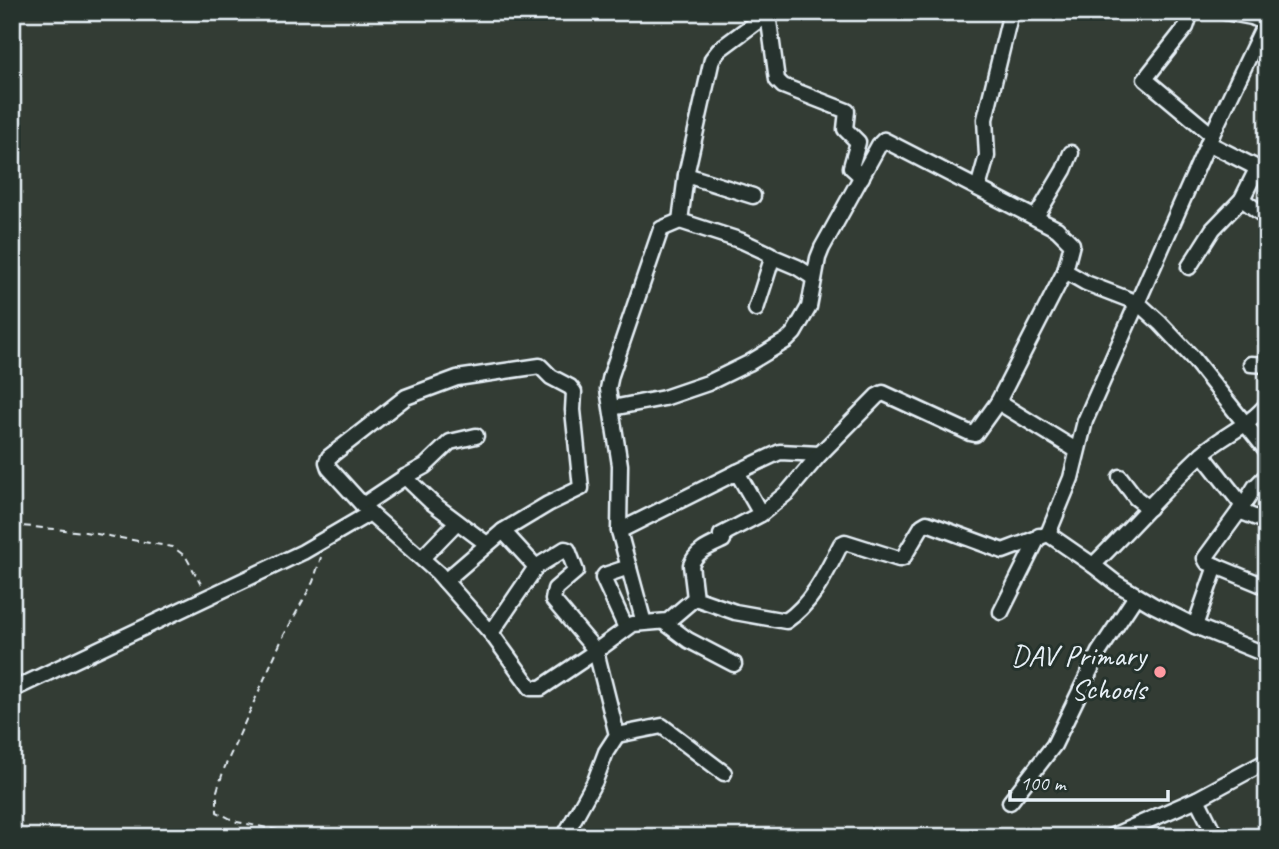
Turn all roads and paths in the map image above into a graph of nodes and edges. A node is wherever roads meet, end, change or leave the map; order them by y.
1 (1011, 12) edge
2 (1191, 12) edge
3 (1226, 12) edge
4 (769, 13) edge
5 (1265, 26) edge
6 (1210, 139) junction
7 (1071, 153) dead end
8 (1262, 171) edge
9 (686, 175) junction
10 (862, 177) junction
11 (978, 188) junction
12 (754, 196) dead end
13 (1242, 199) junction
14 (1035, 216) junction
15 (1267, 218) edge
16 (680, 220) junction
17 (771, 256) junction
18 (1189, 267) dead end
19 (1065, 271) junction
20 (814, 278) junction
21 (1138, 303) junction
22 (756, 309) dead end
23 (1251, 364) dead end
24 (1267, 365) edge
25 (998, 402) junction
26 (1267, 404) edge
27 (612, 408) junction
28 (1246, 422) junction
29 (476, 436) dead end
30 (1076, 450) junction
31 (1267, 451) edge
32 (820, 454) junction
33 (1202, 454) junction
34 (737, 472) junction
35 (1267, 475) edge
36 (405, 477) junction
37 (1120, 477) dead end
38 (1149, 508) junction
39 (1241, 508) junction
40 (367, 509) junction
41 (761, 514) junction
42 (457, 522) junction
43 (1267, 522) edge
44 (12, 525) edge
45 (503, 531) junction
46 (618, 531) junction
47 (1044, 535) junction
48 (326, 539) junction
49 (487, 544) junction
50 (422, 558) junction
51 (1094, 565) junction
52 (1216, 566) junction
53 (536, 567) junction
54 (629, 567) junction
55 (445, 581) junction
56 (1267, 587) edge
57 (1136, 596) junction
58 (209, 597) junction
59 (695, 598) junction
60 (1001, 612) dead end
61 (664, 622) junction
62 (644, 623) junction
63 (1195, 626) junction
64 (626, 628) junction
65 (491, 634) junction
66 (596, 650) junction
67 (1267, 655) edge
68 (734, 663) dead end
69 (12, 690) edge
70 (617, 735) junction
71 (1267, 761) edge
72 (724, 773) dead end
73 (1197, 799) junction
74 (1010, 802) dead end
75 (313, 837) edge
76 (564, 837) edge
77 (1110, 837) edge
78 (1216, 837) edge

1 - 11 street
2 - 6 street
3 - 5 street
4 - 9 street
4 - 10 street
5 - 6 street
6 - 8 street
6 - 21 street
7 - 14 street
8 - 13 street
9 - 12 street
9 - 16 street
10 - 11 street
10 - 20 street
11 - 14 street
13 - 15 street
13 - 18 street
14 - 19 street
16 - 17 street
16 - 27 street
17 - 20 street
17 - 22 street
19 - 21 street
19 - 25 street
20 - 27 street
21 - 28 street
21 - 30 street
23 - 24 street
25 - 30 street
25 - 32 street
26 - 28 street
27 - 46 street
28 - 31 street
28 - 33 street
29 - 36 street
30 - 47 street
32 - 34 street
32 - 41 street
33 - 38 street
33 - 39 street
34 - 41 street
34 - 46 street
35 - 39 street
36 - 40 street
36 - 42 street
37 - 38 street
38 - 51 street
39 - 43 street
39 - 52 street
40 - 45 street
40 - 48 street
40 - 50 street
41 - 59 street
42 - 49 street
42 - 50 street
44 - 58 path
45 - 49 street
45 - 53 street
46 - 54 street
47 - 51 street
47 - 59 street
47 - 60 street
48 - 58 street
48 - 75 path
49 - 55 street
50 - 55 street
51 - 57 street
52 - 56 street
52 - 63 street
53 - 65 street
53 - 66 street
54 - 62 street
54 - 64 street
55 - 65 street
57 - 63 street
57 - 74 street
58 - 69 street
59 - 61 street
61 - 62 street
61 - 68 street
62 - 64 street
63 - 67 street
64 - 66 street
65 - 66 street
66 - 70 street
70 - 72 street
70 - 76 street
71 - 73 street
73 - 77 street
73 - 78 street

